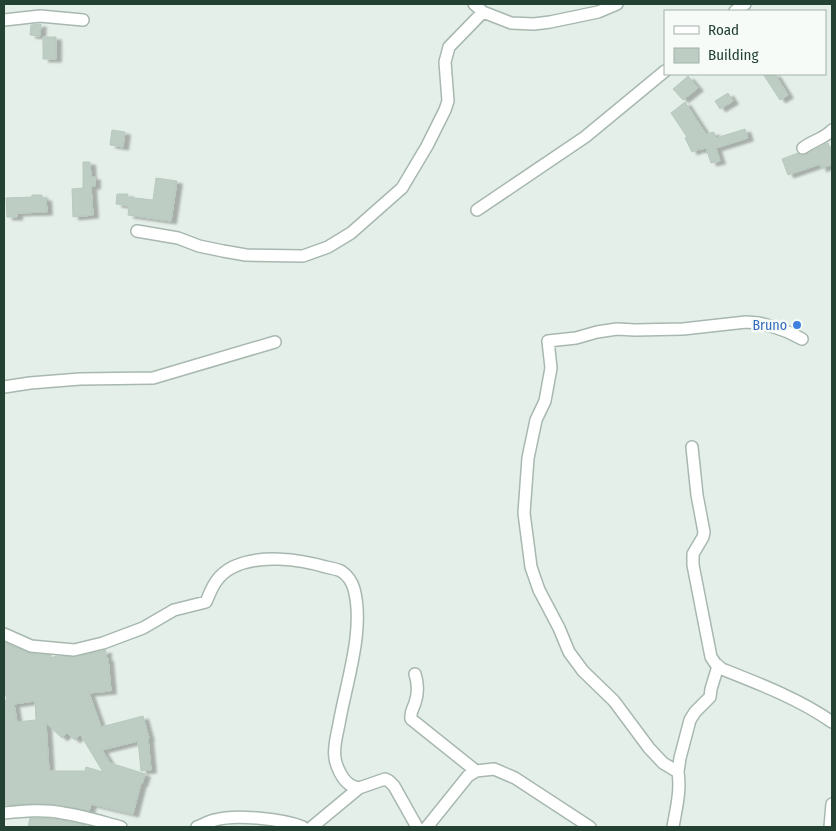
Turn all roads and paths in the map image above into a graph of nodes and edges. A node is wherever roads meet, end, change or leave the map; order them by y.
1 (474, 4) edge
2 (617, 4) edge
3 (483, 12) junction
4 (4, 20) edge
5 (84, 20) dead end
6 (664, 72) edge
7 (832, 130) edge
8 (803, 148) dead end
9 (477, 210) dead end
10 (138, 231) dead end
11 (802, 339) dead end
12 (275, 342) dead end
13 (4, 386) edge
14 (692, 447) dead end
15 (4, 634) edge
16 (718, 666) junction
17 (415, 674) dead end
18 (832, 722) edge
19 (476, 771) junction
20 (678, 772) junction
21 (359, 788) junction
22 (832, 804) edge
23 (4, 813) edge
24 (121, 827) edge
25 (197, 827) edge
26 (303, 827) edge
27 (312, 827) edge
28 (417, 827) edge
29 (427, 827) edge
30 (590, 827) edge
31 (674, 827) edge
32 (830, 827) edge

1 - 3 street
2 - 3 street
3 - 10 street
4 - 5 street
6 - 9 street
7 - 8 street
11 - 20 street
12 - 13 street
14 - 16 street
15 - 21 street
16 - 18 street
16 - 20 street
17 - 19 street
19 - 29 street
19 - 30 street
20 - 31 street
21 - 27 street
21 - 28 street
22 - 32 street
23 - 24 street
25 - 26 street

